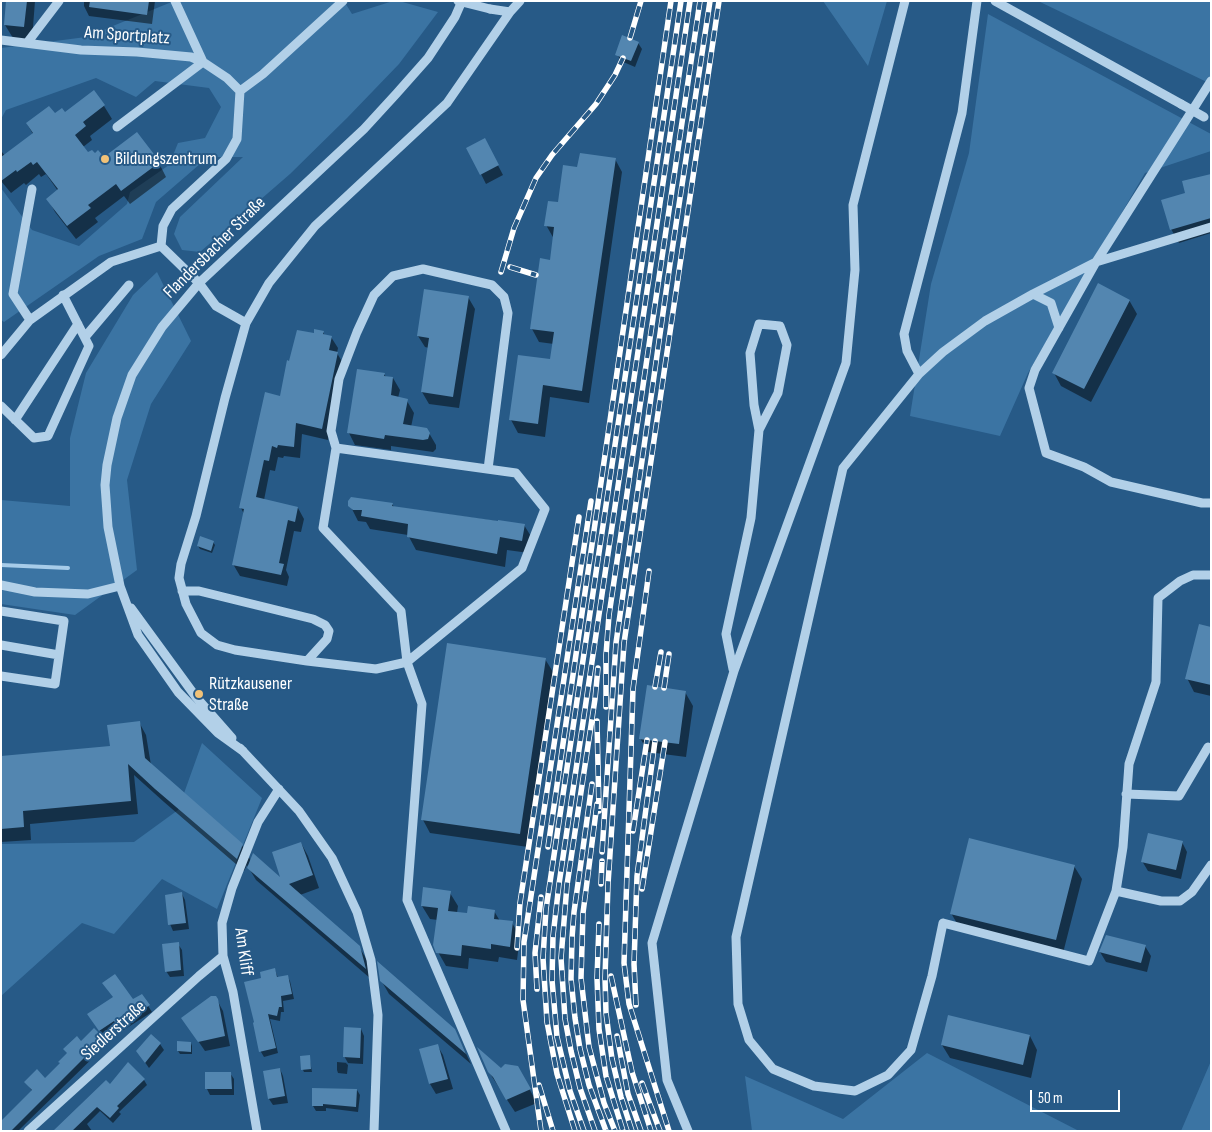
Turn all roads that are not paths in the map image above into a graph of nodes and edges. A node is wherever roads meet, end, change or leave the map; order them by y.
1 (59, 1) edge
2 (174, 1) edge
3 (343, 1) edge
4 (458, 1) edge
5 (462, 1) edge
6 (520, 1) edge
7 (905, 1) edge
8 (977, 1) edge
9 (995, 1) edge
10 (510, 12) junction
11 (1, 40) edge
12 (27, 43) junction
13 (204, 62) junction
14 (1211, 81) edge
15 (240, 91) junction
16 (1207, 119) edge
17 (117, 127) dead end
18 (32, 189) dead end
19 (1211, 227) edge
20 (160, 246) junction
21 (1096, 262) junction
22 (199, 283) junction
23 (129, 284) dead end
24 (1033, 294) junction
25 (63, 295) junction
26 (30, 320) junction
27 (246, 323) junction
28 (78, 324) junction
29 (1059, 328) junction
30 (85, 337) junction
31 (1, 355) edge
32 (919, 374) junction
33 (1, 406) edge
34 (15, 420) junction
35 (759, 430) junction
36 (336, 448) junction
37 (488, 469) junction
38 (1211, 503) edge
39 (1211, 575) edge
40 (1, 585) edge
41 (120, 586) junction
42 (182, 591) junction
43 (1, 611) edge
44 (1, 646) edge
45 (59, 654) junction
46 (307, 661) junction
47 (407, 662) junction
48 (734, 671) junction
49 (1, 676) edge
50 (1208, 748) dead end
51 (279, 789) junction
52 (1126, 794) junction
53 (1211, 865) edge
54 (1116, 891) junction
55 (223, 956) junction
56 (28, 1131) edge
57 (257, 1131) edge
58 (374, 1131) edge
59 (506, 1131) edge
60 (688, 1131) edge

1 - 12 street
2 - 13 street
3 - 15 street
4 - 10 street, bridge
5 - 22 street, Flandersbacher Straße
6 - 10 street
7 - 48 street
8 - 32 street
9 - 16 street, bridge
10 - 27 street
11 - 12 street, Am Sportplatz
12 - 13 street, Am Sportplatz
13 - 15 street, Am Sportplatz
13 - 17 street
14 - 21 street
15 - 20 street
18 - 26 street
19 - 21 street
20 - 22 street
20 - 25 street
21 - 24 street
21 - 29 street
22 - 27 street
22 - 41 street, Flandersbacher Straße
23 - 30 street
24 - 29 street
24 - 32 street
25 - 26 street
25 - 28 street
26 - 31 street
27 - 42 street
28 - 30 street
28 - 34 street
29 - 38 street
30 - 34 street
32 - 54 street
33 - 34 street
35 - 35 street
35 - 48 street
36 - 37 street
36 - 37 street
36 - 47 street
37 - 47 street
39 - 52 street
40 - 41 street
41 - 51 street, Flandersbacher Straße
42 - 46 street
42 - 46 street
43 - 45 street
44 - 45 street
45 - 49 street
46 - 47 street
47 - 59 street
48 - 60 street
50 - 52 street
51 - 55 street, Am Kliff
51 - 58 street, Flandersbacher Straße
52 - 54 street
53 - 54 street
55 - 56 street, Siedlerstraße
55 - 57 street, Am Kliff

